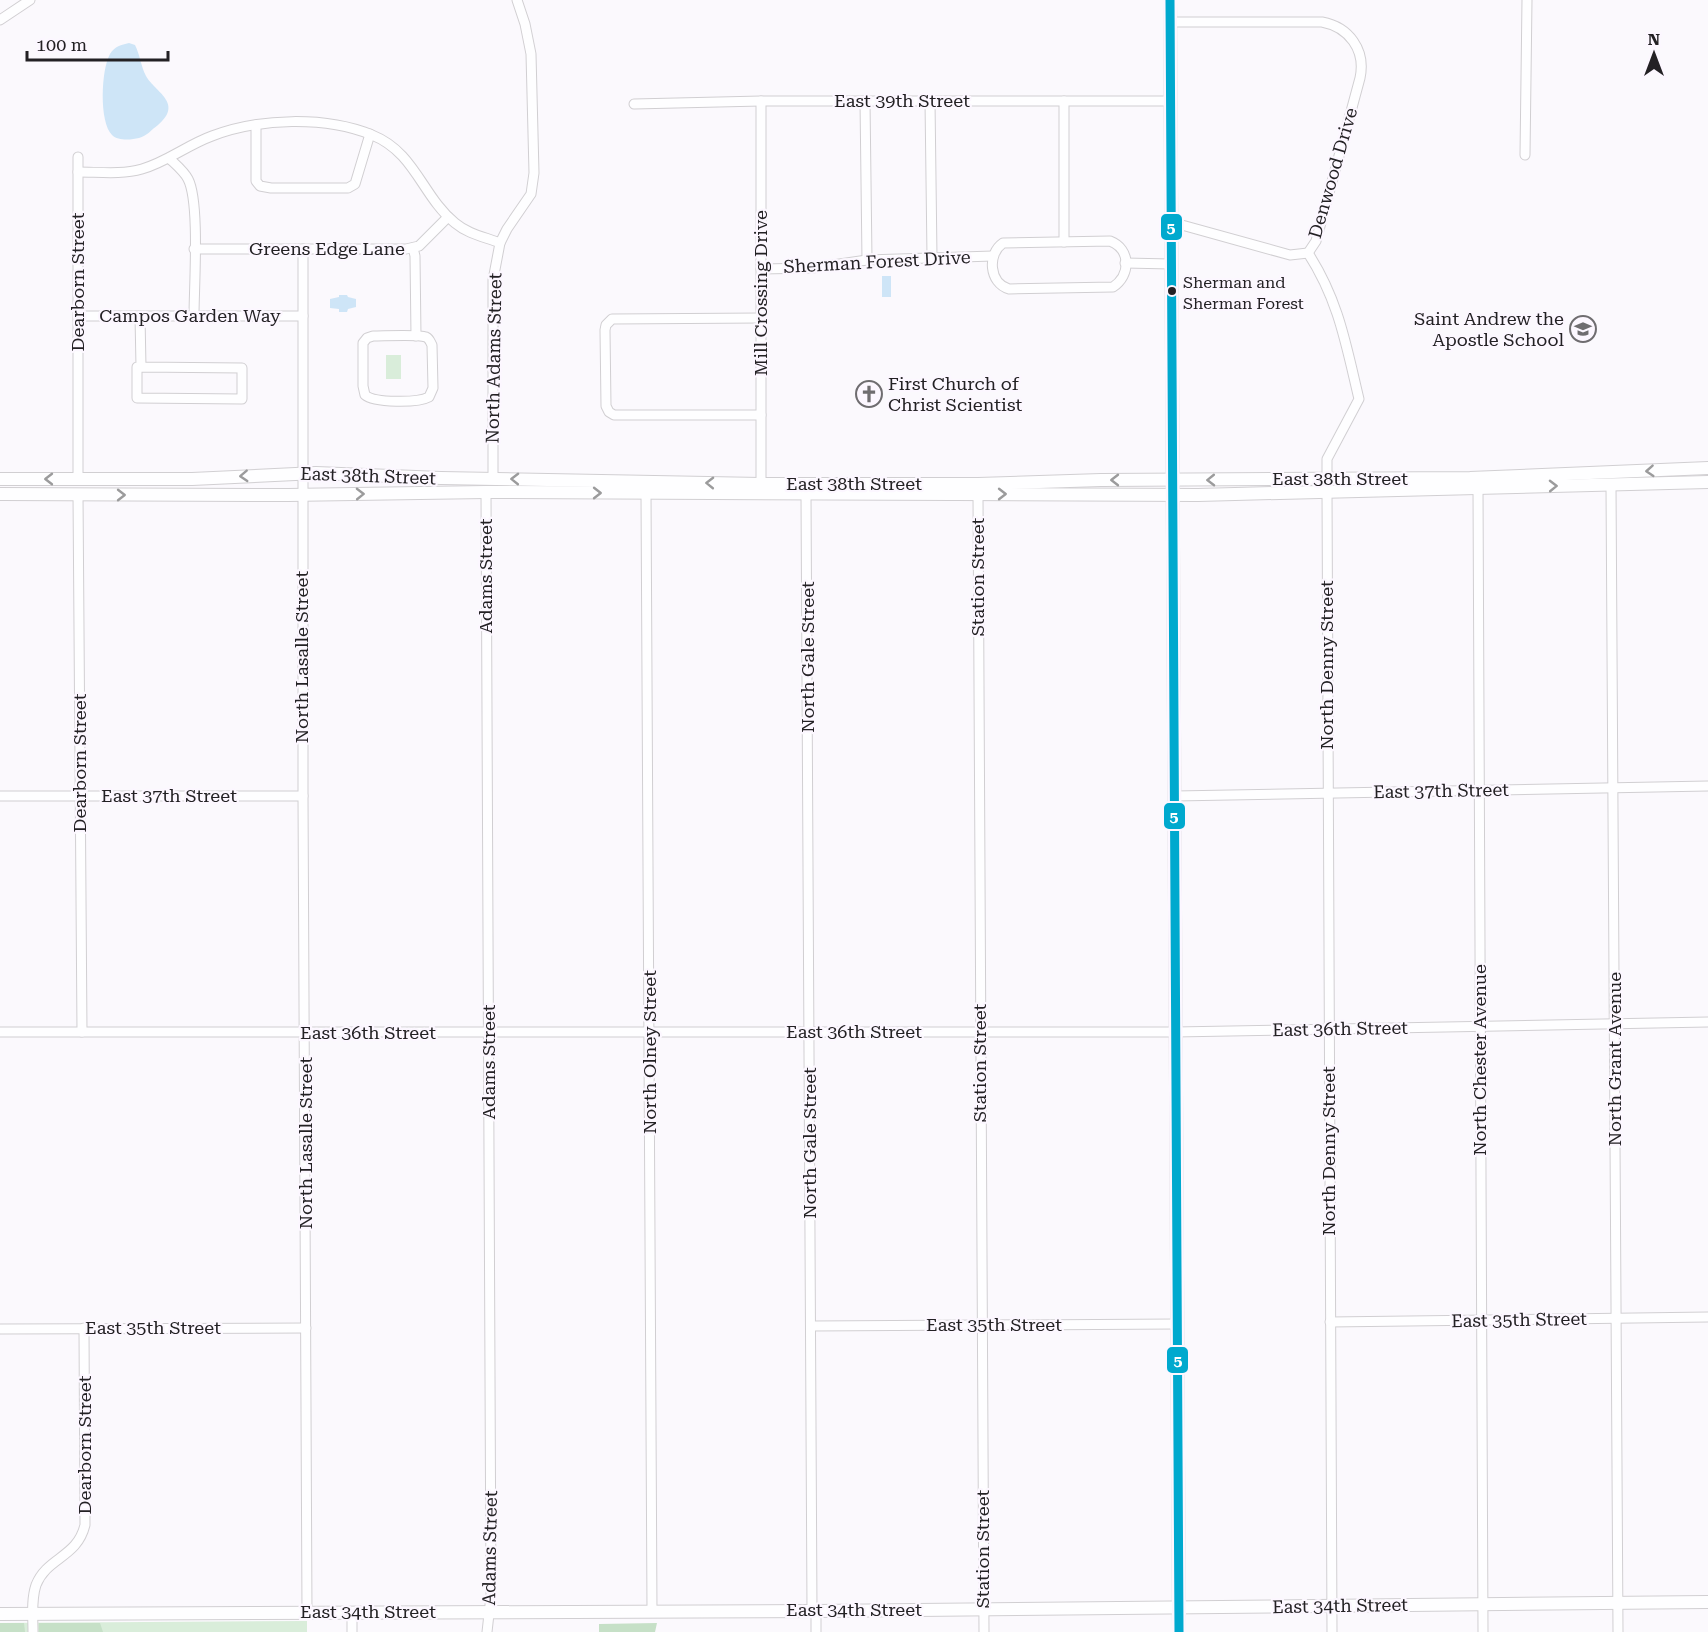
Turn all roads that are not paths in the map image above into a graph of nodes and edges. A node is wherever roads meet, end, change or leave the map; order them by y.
1 (30, 0) edge
2 (517, 0) edge
3 (1170, 0) edge
4 (1527, 0) edge
5 (0, 20) edge
6 (1170, 22) junction
7 (761, 101) junction
8 (865, 101) junction
9 (930, 101) junction
10 (1064, 101) junction
11 (1170, 101) junction
12 (634, 104) dead end
13 (256, 125) junction
14 (370, 134) junction
15 (1524, 155) dead end
16 (78, 157) dead end
17 (169, 158) junction
18 (78, 172) junction
19 (448, 217) junction
20 (1171, 222) junction
21 (1064, 242) junction
22 (500, 243) junction
23 (412, 248) junction
24 (194, 249) junction
25 (303, 249) junction
26 (1308, 253) junction
27 (993, 256) junction
28 (932, 257) junction
29 (867, 260) junction
30 (1125, 263) junction
31 (1171, 264) junction
32 (761, 269) junction
33 (78, 316) junction
34 (140, 316) junction
35 (194, 316) junction
36 (303, 316) junction
37 (761, 318) junction
38 (417, 336) junction
39 (141, 367) junction
40 (761, 415) junction
41 (1708, 468) edge
42 (302, 473) junction
43 (493, 478) junction
44 (0, 479) edge
45 (78, 480) junction
46 (1174, 481) junction
47 (1708, 482) edge
48 (761, 484) junction
49 (1327, 485) junction
50 (1611, 485) junction
51 (1478, 488) junction
52 (486, 492) junction
53 (646, 493) junction
54 (0, 494) edge
55 (78, 494) junction
56 (302, 494) junction
57 (806, 495) junction
58 (978, 495) junction
59 (1174, 495) junction
60 (1708, 786) edge
61 (1614, 787) junction
62 (1479, 790) junction
63 (1328, 793) junction
64 (0, 796) edge
65 (80, 796) junction
66 (303, 796) junction
67 (1175, 796) junction
68 (1708, 1022) edge
69 (1614, 1023) junction
70 (1480, 1026) junction
71 (1329, 1029) junction
72 (0, 1032) edge
73 (82, 1032) junction
74 (305, 1032) junction
75 (650, 1032) junction
76 (810, 1032) junction
77 (980, 1032) junction
78 (1175, 1032) junction
79 (489, 1033) junction
80 (1708, 1317) edge
81 (1616, 1319) junction
82 (1481, 1320) junction
83 (1330, 1322) junction
84 (1177, 1324) junction
85 (982, 1325) junction
86 (811, 1326) junction
87 (84, 1328) junction
88 (306, 1328) junction
89 (0, 1329) edge
90 (1708, 1602) edge
91 (1617, 1603) junction
92 (1483, 1604) junction
93 (1332, 1606) junction
94 (1179, 1608) junction
95 (984, 1609) junction
96 (652, 1611) junction
97 (814, 1611) junction
98 (490, 1612) junction
99 (308, 1613) junction
100 (352, 1613) junction
101 (0, 1614) edge
102 (33, 1614) junction
103 (33, 1632) edge
104 (352, 1632) edge
105 (487, 1632) edge
106 (816, 1632) edge
107 (984, 1632) edge
108 (1179, 1632) edge
109 (1332, 1632) edge
110 (1483, 1632) edge
111 (1618, 1632) edge

1 - 5 street
2 - 22 street, North Adams Street
3 - 6 main road
4 - 15 street
6 - 11 main road
6 - 26 street, Denwood Drive
7 - 8 street, East 39th Street
7 - 12 street, East 39th Street
7 - 32 street, Mill Crossing Drive
8 - 9 street, East 39th Street
8 - 29 street
9 - 10 street, East 39th Street
9 - 28 street
10 - 11 street, East 39th Street
10 - 21 street
11 - 20 main road
13 - 14 street
13 - 14 street
13 - 17 street
14 - 19 street
16 - 18 street, Dearborn Street
17 - 18 street
17 - 24 street
18 - 33 street, Dearborn Street
19 - 22 street
19 - 23 street, Greens Edge Lane
20 - 26 street
20 - 31 main road
21 - 27 street, Sherman Forest Drive
21 - 30 street, Sherman Forest Drive
22 - 43 street, North Adams Street
23 - 25 street, Greens Edge Lane
23 - 38 street
24 - 25 street, Greens Edge Lane
24 - 35 street
25 - 36 street, North Lasalle Street
26 - 49 street, Denwood Drive
27 - 28 street, Sherman Forest Drive
27 - 30 street, Sherman Forest Drive
28 - 29 street, Sherman Forest Drive
29 - 32 street, Sherman Forest Drive
30 - 31 street
31 - 46 main road
32 - 37 street, Mill Crossing Drive
33 - 34 street, Campos Garden Way
33 - 45 street, Dearborn Street
34 - 35 street, Campos Garden Way
34 - 39 street
35 - 36 street, Campos Garden Way
36 - 42 street, North Lasalle Street
37 - 40 street, Mill Crossing Drive
37 - 40 street
38 - 38 street
39 - 39 street
40 - 48 street, Mill Crossing Drive
41 -> 49 main road, East 38th Street
42 - 43 main road, East 38th Street
42 -> 45 main road, East 38th Street
42 - 56 street, North Lasalle Street
48 -> 43 main road, East 38th Street
45 -> 44 main road, East 38th Street
46 -> 48 main road, East 38th Street
49 -> 46 main road, East 38th Street
46 - 59 main road
47 - 50 main road, East 38th Street
49 - 51 main road, East 38th Street
49 - 59 main road, East 38th Street
49 - 63 street, North Denny Street
51 -> 50 main road, East 38th Street
50 - 61 street, North Grant Avenue
51 - 62 street, North Chester Avenue
52 -> 53 main road, East 38th Street
56 -> 52 main road, East 38th Street
52 - 79 street, Adams Street
53 - 57 main road, East 38th Street
53 - 75 street, North Olney Street
54 - 55 main road, East 38th Street
55 -> 56 main road, East 38th Street
55 - 65 street, Dearborn Street
56 - 66 street, North Lasalle Street
57 - 58 main road, East 38th Street
57 - 76 street, North Gale Street
58 -> 59 main road, East 38th Street
58 - 77 street, Station Street
59 - 67 main road
60 - 61 street, East 37th Street
61 - 62 street, East 37th Street
61 - 69 street, North Grant Avenue
62 - 63 street, East 37th Street
62 - 70 street, North Chester Avenue
63 - 67 street, East 37th Street
63 - 71 street, North Denny Street
64 - 65 street, East 37th Street
65 - 66 street, East 37th Street
65 - 73 street, Dearborn Street
66 - 74 street, North Lasalle Street
67 - 78 main road
68 - 69 street, East 36th Street
69 - 70 street, East 36th Street
69 - 81 street, North Grant Avenue
70 - 71 street, East 36th Street
70 - 82 street, North Chester Avenue
71 - 78 street, East 36th Street
71 - 83 street, North Denny Street
72 - 73 street, East 36th Street
73 - 74 street, East 36th Street
74 - 79 street, East 36th Street
74 - 88 street, North Lasalle Street
75 - 76 street, East 36th Street
75 - 79 street, East 36th Street
75 - 96 street, North Olney Street
76 - 77 street, East 36th Street
76 - 86 street, North Gale Street
77 - 78 street, East 36th Street
77 - 85 street, Station Street
78 - 84 main road
79 - 98 street, Adams Street
80 - 81 street, East 35th Street
81 - 82 street, East 35th Street
81 - 91 street, North Grant Avenue
82 - 83 street, East 35th Street
82 - 92 street, North Chester Avenue
83 - 93 street, North Denny Street
84 - 85 street, East 35th Street
84 - 94 main road
85 - 86 street, East 35th Street
85 - 95 street, Station Street
86 - 97 street, North Gale Street
87 - 88 street, East 35th Street
87 - 89 street, East 35th Street
87 - 102 street, Dearborn Street
88 - 99 street, North Lasalle Street
90 - 91 main road, East 34th Street
91 - 92 main road, East 34th Street
91 - 111 street, North Grant Avenue
92 - 93 main road, East 34th Street
92 - 110 street, North Chester Avenue
93 - 94 main road, East 34th Street
93 - 109 street, North Denny Street
94 - 95 main road, East 34th Street
94 - 108 main road
95 - 97 main road, East 34th Street
95 - 107 street, Station Street
96 - 97 main road, East 34th Street
96 - 98 main road, East 34th Street
97 - 106 street, North Gale Street
98 - 100 main road, East 34th Street
98 - 105 street, Adams Street
99 - 100 main road, East 34th Street
99 - 102 main road, East 34th Street
100 - 104 street
101 - 102 main road, East 34th Street
102 - 103 street, Dearborn Street

